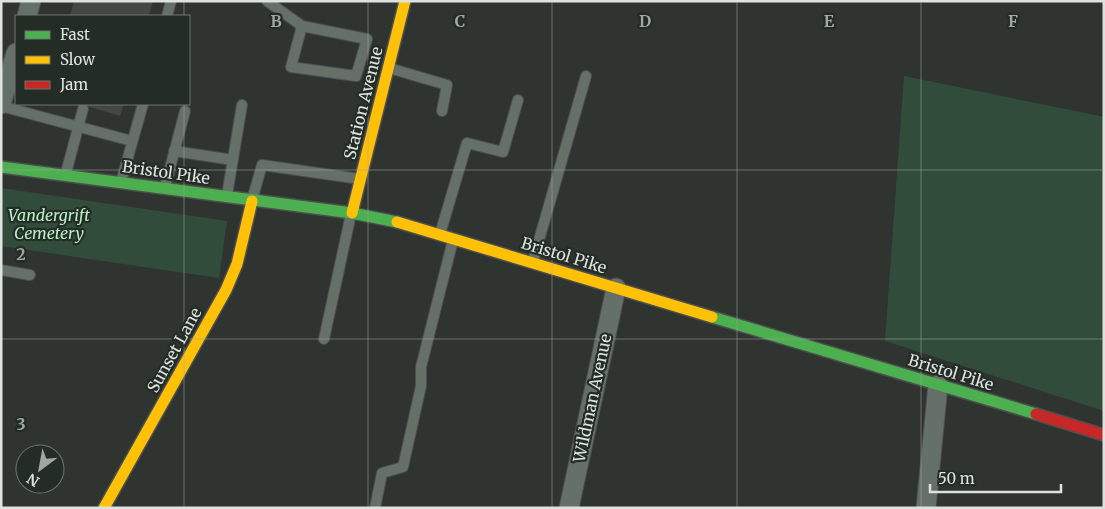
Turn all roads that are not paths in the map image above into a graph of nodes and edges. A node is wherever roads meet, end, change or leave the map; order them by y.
1 (31, 1) edge
2 (171, 1) edge
3 (267, 1) edge
4 (405, 1) edge
5 (27, 15) edge
6 (167, 15) edge
7 (302, 26) junction
8 (15, 56) edge
9 (389, 68) junction
10 (586, 76) dead end
11 (518, 100) dead end
12 (1, 105) edge
13 (143, 105) edge
14 (242, 105) dead end
15 (83, 109) dead end
16 (185, 111) dead end
17 (442, 111) dead end
18 (78, 127) junction
19 (132, 142) junction
20 (174, 151) junction
21 (233, 160) junction
22 (1, 167) edge
23 (66, 175) junction
24 (360, 179) junction
25 (121, 182) junction
26 (165, 188) junction
27 (227, 196) junction
28 (252, 201) junction
29 (352, 213) junction
30 (440, 235) junction
31 (453, 239) junction
32 (532, 262) junction
33 (1, 270) edge
34 (30, 275) dead end
35 (616, 288) junction
36 (324, 339) dead end
37 (938, 385) junction
38 (1104, 435) edge
39 (104, 508) edge
40 (375, 508) edge
41 (569, 508) edge
42 (926, 508) edge

1 - 5 street
2 - 6 lane
3 - 7 lane
4 - 9 main road, Station Avenue
7 - 7 lane
8 - 12 street
9 - 17 lane
9 - 24 main road, Station Avenue
10 - 32 lane
11 - 30 lane
12 - 18 lane
13 - 19 lane
14 - 21 lane
15 - 18 lane
16 - 20 lane
18 - 19 lane
18 - 23 lane
19 - 25 lane
20 - 21 lane
20 - 26 lane
21 - 27 lane
22 - 23 main road, Bristol Pike
23 - 25 main road, Bristol Pike
24 - 28 lane
24 - 29 main road, Station Avenue
25 - 26 main road, Bristol Pike
26 - 27 main road, Bristol Pike
27 - 28 main road, Bristol Pike
28 - 29 main road, Bristol Pike
28 - 39 main road, Sunset Lane
29 - 30 main road, Bristol Pike
29 - 36 lane
30 - 31 main road, Bristol Pike
31 - 32 main road, Bristol Pike
31 - 40 lane
32 - 35 main road, Bristol Pike
33 - 34 lane
35 - 37 main road, Bristol Pike
35 - 41 street, Wildman Avenue
37 - 38 main road, Bristol Pike
37 - 42 street

